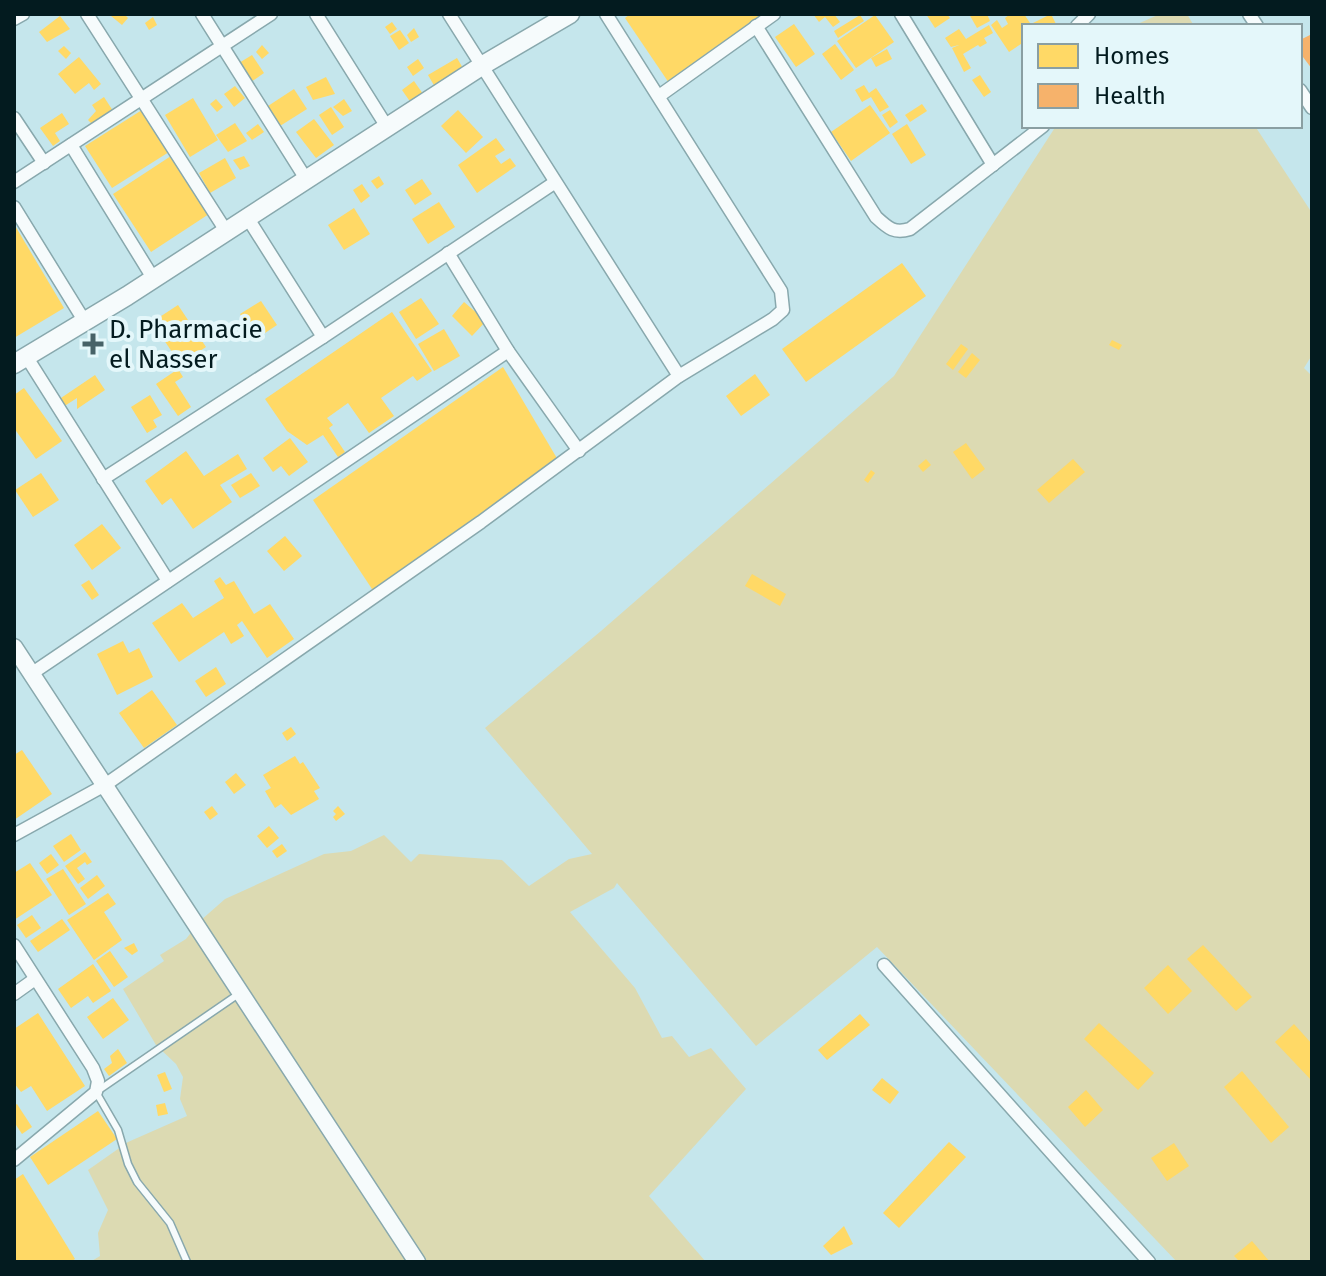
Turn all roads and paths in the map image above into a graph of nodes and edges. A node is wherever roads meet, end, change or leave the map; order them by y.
1 (23, 14) edge
2 (87, 14) edge
3 (202, 14) edge
4 (271, 14) edge
5 (316, 14) edge
6 (449, 14) edge
7 (570, 14) edge
8 (606, 14) edge
9 (774, 14) edge
10 (901, 14) edge
11 (14, 19) edge
12 (756, 26) junction
13 (221, 46) junction
14 (483, 65) junction
15 (659, 96) junction
16 (143, 98) junction
17 (14, 118) edge
18 (387, 127) junction
19 (1040, 128) edge
20 (71, 145) junction
21 (44, 163) junction
22 (993, 165) junction
23 (306, 179) junction
24 (14, 182) edge
25 (554, 183) junction
26 (14, 207) edge
27 (247, 217) junction
28 (226, 231) junction
29 (448, 253) junction
30 (153, 278) junction
31 (85, 322) junction
32 (323, 337) junction
33 (508, 351) junction
34 (20, 360) edge
35 (679, 376) junction
36 (579, 451) junction
37 (103, 479) junction
38 (168, 581) junction
39 (14, 647) edge
40 (31, 674) junction
41 (105, 785) junction
42 (14, 835) edge
43 (14, 945) edge
44 (884, 965) dead end
45 (35, 979) junction
46 (240, 993) junction
47 (14, 994) edge
48 (96, 1092) junction
49 (14, 1160) edge
50 (187, 1262) edge
51 (417, 1262) edge
52 (1149, 1262) edge

1 - 11 street
2 - 16 street
3 - 13 street
4 - 13 street
5 - 18 street
6 - 14 street
7 - 14 main road
8 - 15 street
9 - 12 street
10 - 22 street
12 - 15 street
12 - 22 street
13 - 16 street
13 - 23 street
14 - 18 main road
14 - 25 street
15 - 35 street
16 - 20 street
16 - 28 street
17 - 21 street
18 - 23 main road
19 - 22 street
20 - 21 street
20 - 30 street
21 - 24 street
23 - 27 main road
25 - 29 street
25 - 35 street
26 - 31 street
27 - 28 main road
27 - 32 street
28 - 30 main road
29 - 32 street
29 - 33 street
30 - 31 main road
31 - 34 main road
32 - 37 street
33 - 36 street
33 - 38 street
34 - 37 street
35 - 36 street
36 - 41 street
37 - 38 street
38 - 40 street
39 - 40 street
40 - 41 street
41 - 42 street
41 - 46 street
43 - 45 street
44 - 52 street
45 - 47 street
45 - 48 street
46 - 48 lane
46 - 51 street
48 - 49 street
48 - 50 lane

